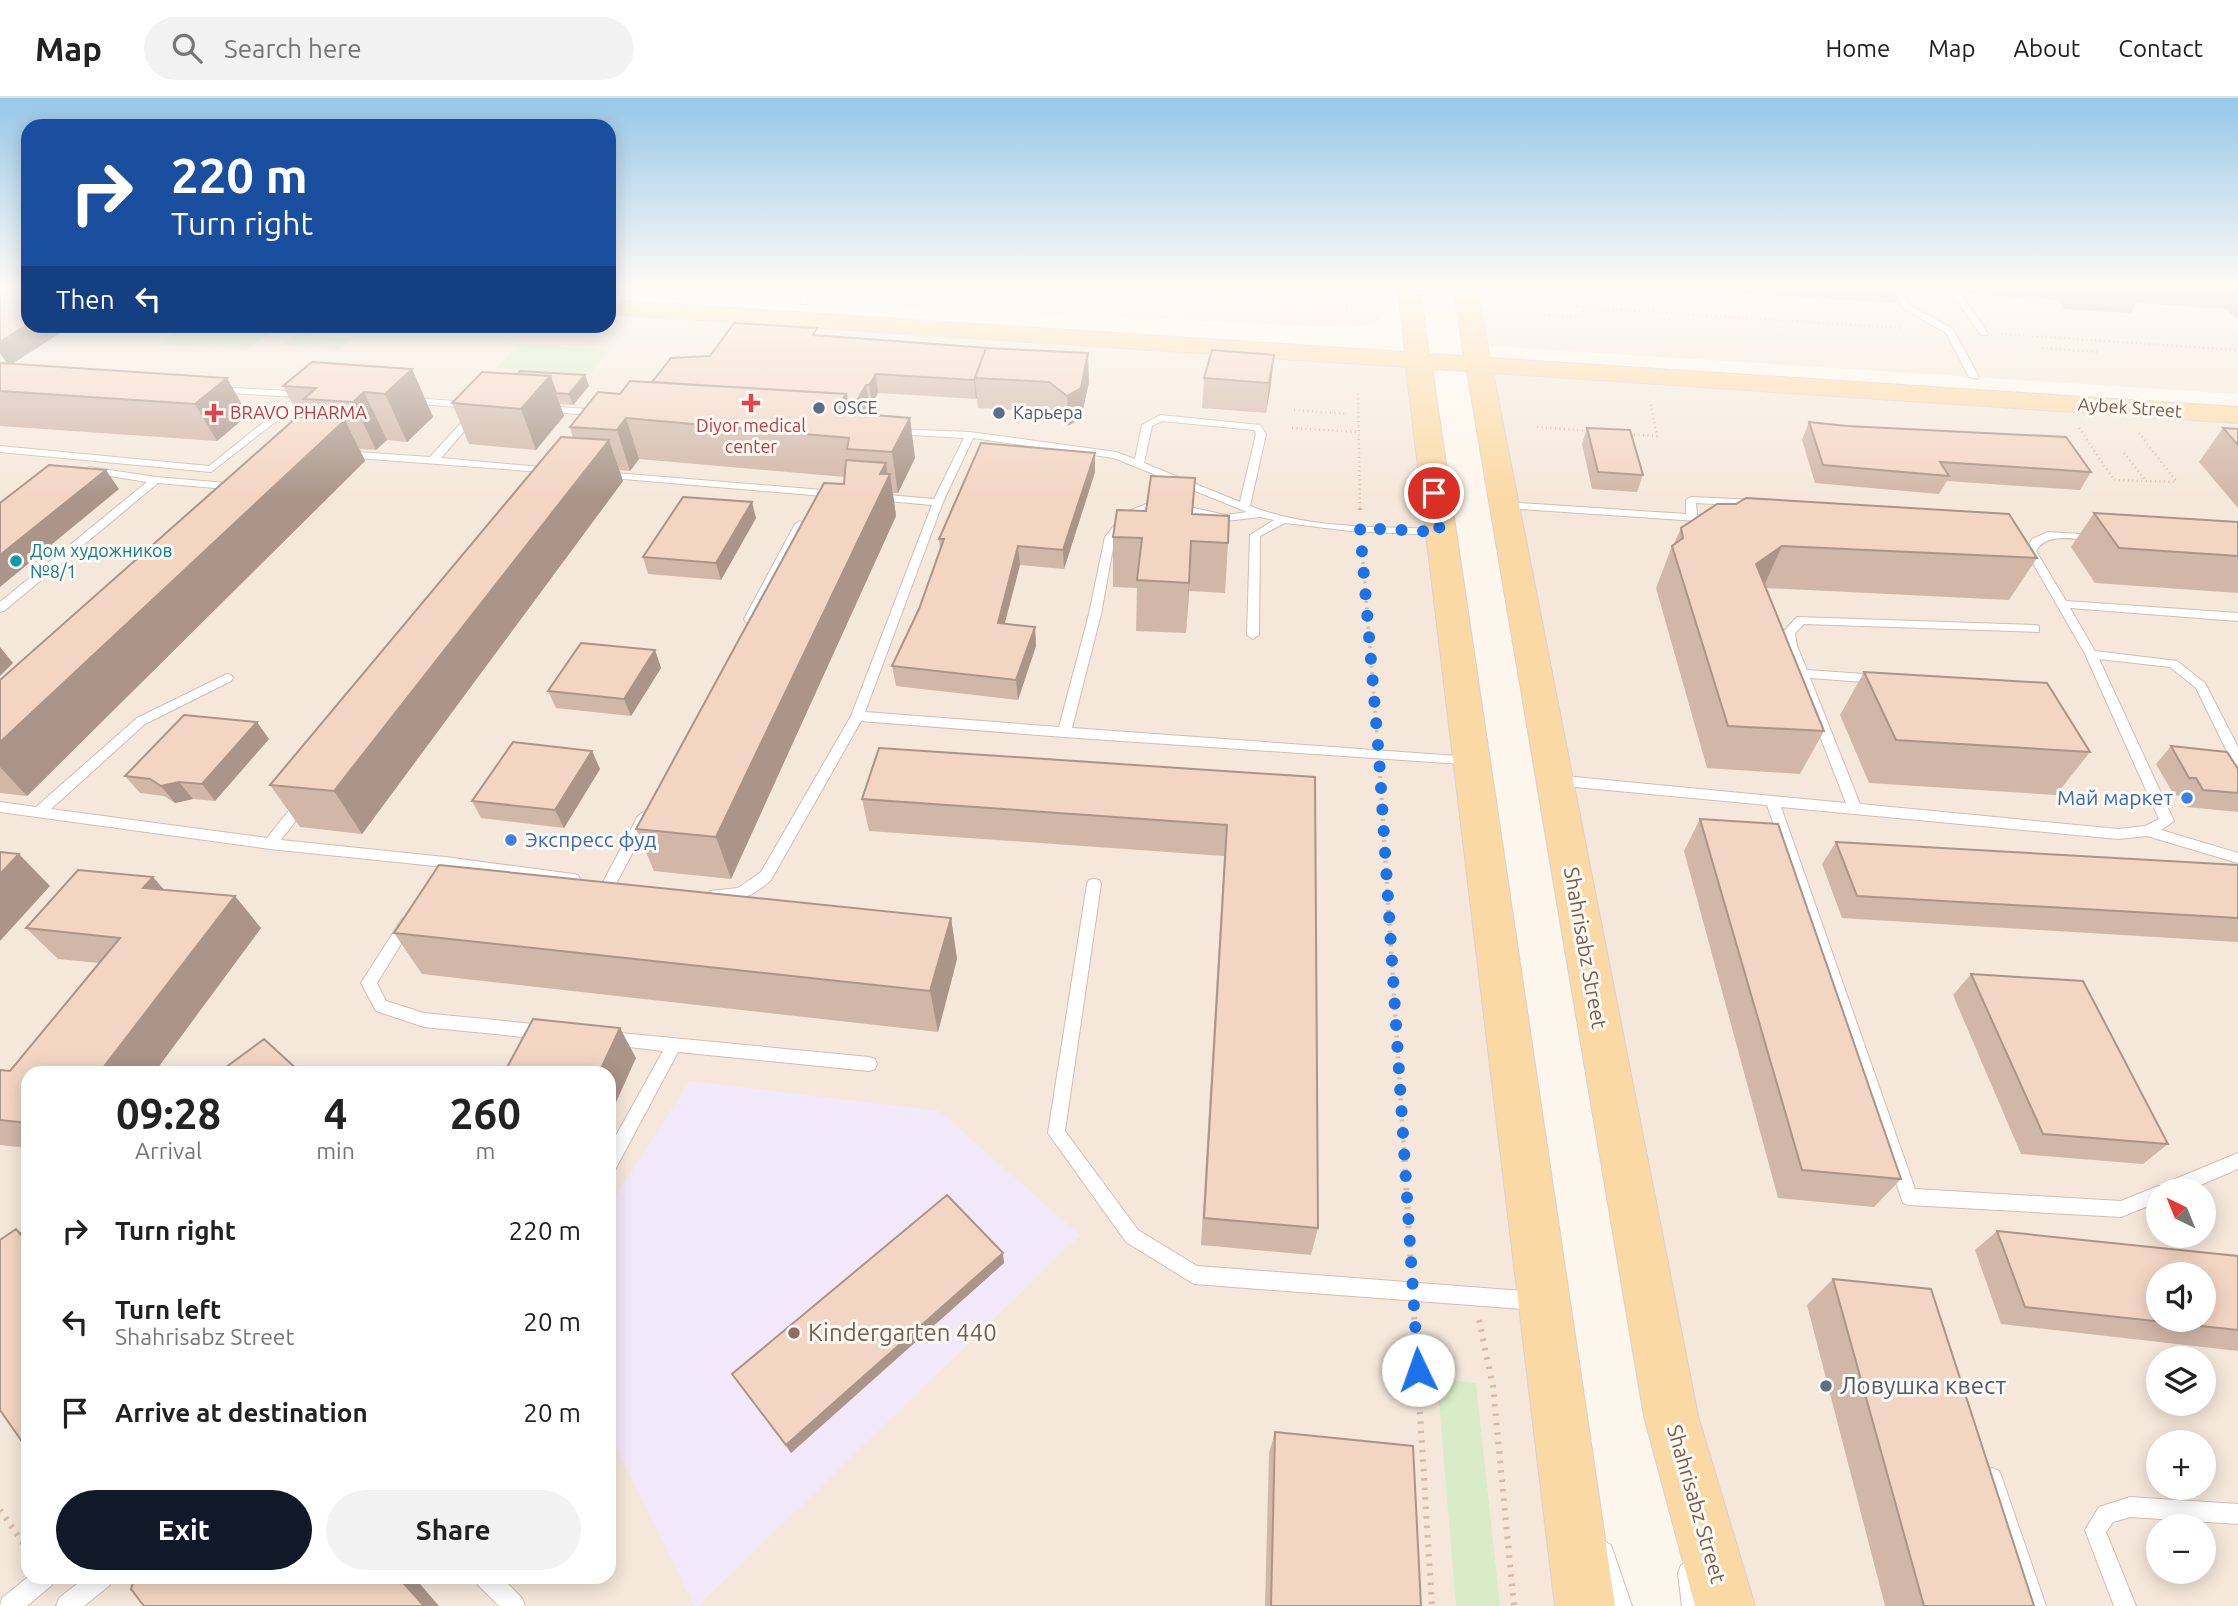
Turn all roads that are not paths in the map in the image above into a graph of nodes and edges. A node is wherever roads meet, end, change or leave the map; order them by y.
1 (1417, 356) edge
2 (1476, 356) edge
3 (1493, 356) edge
4 (1507, 356) edge
5 (1963, 356) edge
6 (1974, 377) junction
7 (211, 389) edge
8 (2238, 394) edge
9 (304, 395) junction
10 (318, 396) edge
11 (399, 401) edge
12 (537, 409) edge
13 (607, 413) edge
14 (2238, 415) edge
15 (886, 430) edge
16 (970, 435) junction
17 (240, 446) junction
18 (254, 447) dead end
19 (0, 449) edge
20 (337, 453) edge
21 (433, 460) junction
22 (1139, 464) junction
23 (75, 472) edge
24 (593, 474) edge
25 (156, 480) junction
26 (556, 483) edge
27 (247, 488) edge
28 (841, 494) edge
29 (869, 496) edge
30 (938, 502) junction
31 (1771, 504) edge
32 (1504, 505) junction
33 (1244, 507) junction
34 (1261, 514) junction
35 (1692, 518) junction
36 (1282, 520) junction
37 (1718, 520) edge
38 (800, 524) edge
39 (1440, 532) junction
40 (2116, 539) edge
41 (2062, 604) junction
42 (0, 608) edge
43 (2238, 617) edge
44 (2035, 629) dead end
45 (743, 632) edge
46 (1253, 635) dead end
47 (2091, 654) junction
48 (1802, 674) junction
49 (227, 678) dead end
50 (1885, 679) edge
51 (857, 716) junction
52 (1063, 733) junction
53 (2238, 760) edge
54 (1471, 762) junction
55 (1554, 780) junction
56 (313, 789) edge
57 (654, 800) edge
58 (1772, 800) junction
59 (0, 807) edge
60 (1855, 809) junction
61 (39, 812) junction
62 (2147, 831) junction
63 (270, 844) junction
64 (2238, 858) edge
65 (1094, 884) dead end
66 (702, 894) edge
67 (417, 906) edge
68 (563, 1034) edge
69 (591, 1037) edge
70 (674, 1045) junction
71 (869, 1065) dead end
72 (616, 1151) edge
73 (2238, 1161) edge
74 (2198, 1178) edge
75 (2146, 1199) edge
76 (1544, 1302) junction
77 (1558, 1404) junction
78 (1671, 1416) junction
79 (1984, 1453) edge
80 (2238, 1514) edge
81 (36, 1584) edge
82 (94, 1584) edge
83 (493, 1584) edge
84 (10, 1606) edge
85 (67, 1606) edge
86 (514, 1606) edge
87 (1585, 1606) edge
88 (1621, 1606) edge
89 (1693, 1606) edge
90 (1725, 1606) edge
91 (2035, 1606) edge
92 (2125, 1606) edge

1 - 39 main road
2 - 32 main road, Shahrisabz Street
3 - 14 main road, Aybek Street
4 - 6 main road, Aybek Street
5 - 6 lane
6 - 8 main road, Aybek Street
7 - 9 lane
9 - 10 lane
9 - 17 lane
11 - 21 lane
12 - 13 lane
15 - 16 lane
16 - 22 lane
16 - 30 lane
17 - 18 lane
17 - 19 lane
20 - 21 lane
21 - 26 lane
22 - 33 lane
22 - 33 lane
23 - 25 lane
24 - 28 lane
25 - 27 lane
25 - 42 lane
29 - 30 lane
30 - 51 lane
31 - 35 lane
32 - 35 lane
32 - 55 main road, Shahrisabz Street
33 - 34 lane
34 - 36 lane
34 - 52 lane
35 - 37 lane
36 - 39 lane
36 - 46 lane
38 - 45 lane
39 - 54 main road
40 - 41 lane
41 - 43 lane
41 - 47 lane
44 - 48 lane
47 - 53 lane
47 - 62 lane
48 - 50 lane
48 - 60 lane
49 - 61 lane
51 - 52 lane
51 - 66 lane
52 - 54 lane
54 - 76 main road
55 - 58 lane
55 - 78 main road, Shahrisabz Street
56 - 63 lane
57 - 63 lane
58 - 60 lane
58 - 75 lane
59 - 61 lane
60 - 62 lane
61 - 63 lane
62 - 64 lane
65 - 76 lane
67 - 68 lane
69 - 70 lane
70 - 71 lane
70 - 72 lane
73 - 74 lane
76 - 77 main road
77 - 87 main road
77 - 88 lane
78 - 89 lane
78 - 90 main road, Shahrisabz Street
79 - 91 lane
80 - 92 lane
81 - 84 lane
82 - 85 lane
83 - 86 lane

